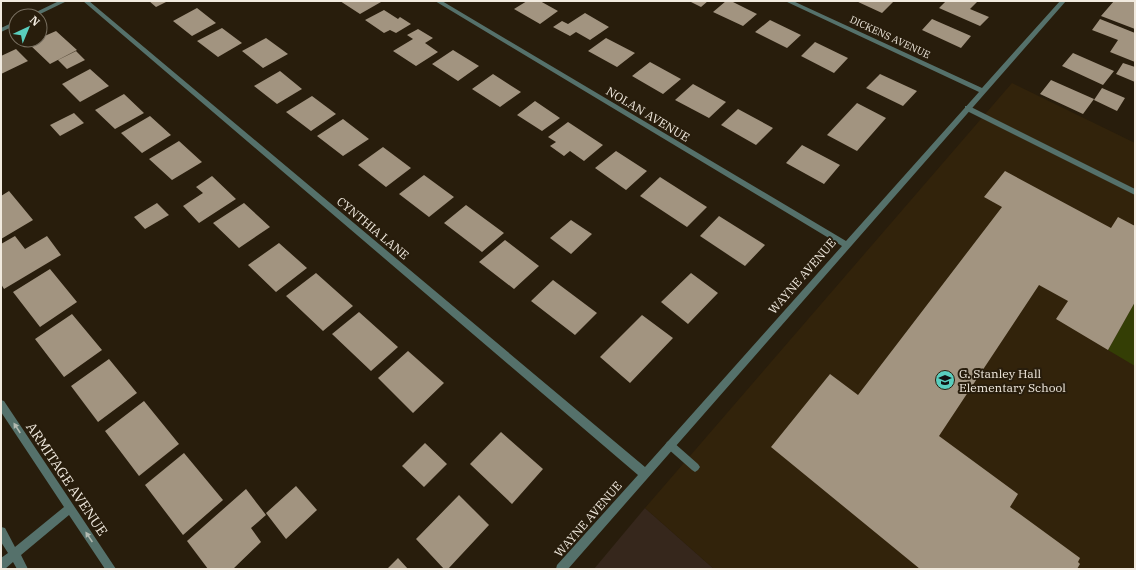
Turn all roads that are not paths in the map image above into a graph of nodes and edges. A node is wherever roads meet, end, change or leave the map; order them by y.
1 (64, 1) edge
2 (86, 1) edge
3 (438, 1) edge
4 (788, 1) edge
5 (1063, 1) edge
6 (48, 8) edge
7 (983, 91) junction
8 (968, 108) junction
9 (1135, 192) edge
10 (846, 245) junction
11 (1, 404) edge
12 (670, 445) junction
13 (695, 467) dead end
14 (645, 474) junction
15 (70, 508) junction
16 (1, 532) edge
17 (14, 554) junction
18 (1, 565) edge
19 (23, 569) edge
20 (111, 569) edge
21 (561, 569) edge

1 - 6 street
2 - 14 street, CYNTHIA LANE
3 - 10 street, NOLAN AVENUE
4 - 7 street, DICKENS AVENUE
5 - 7 street, WAYNE AVENUE
7 - 8 street, WAYNE AVENUE
8 - 9 street
8 - 10 street, WAYNE AVENUE
10 - 12 street, WAYNE AVENUE
15 -> 11 street, ARMITAGE AVENUE
12 - 13 street
12 - 14 street, WAYNE AVENUE
14 - 21 street, WAYNE AVENUE
15 - 17 street
20 -> 15 street, ARMITAGE AVENUE
16 - 17 street
17 - 18 street
17 - 19 street

